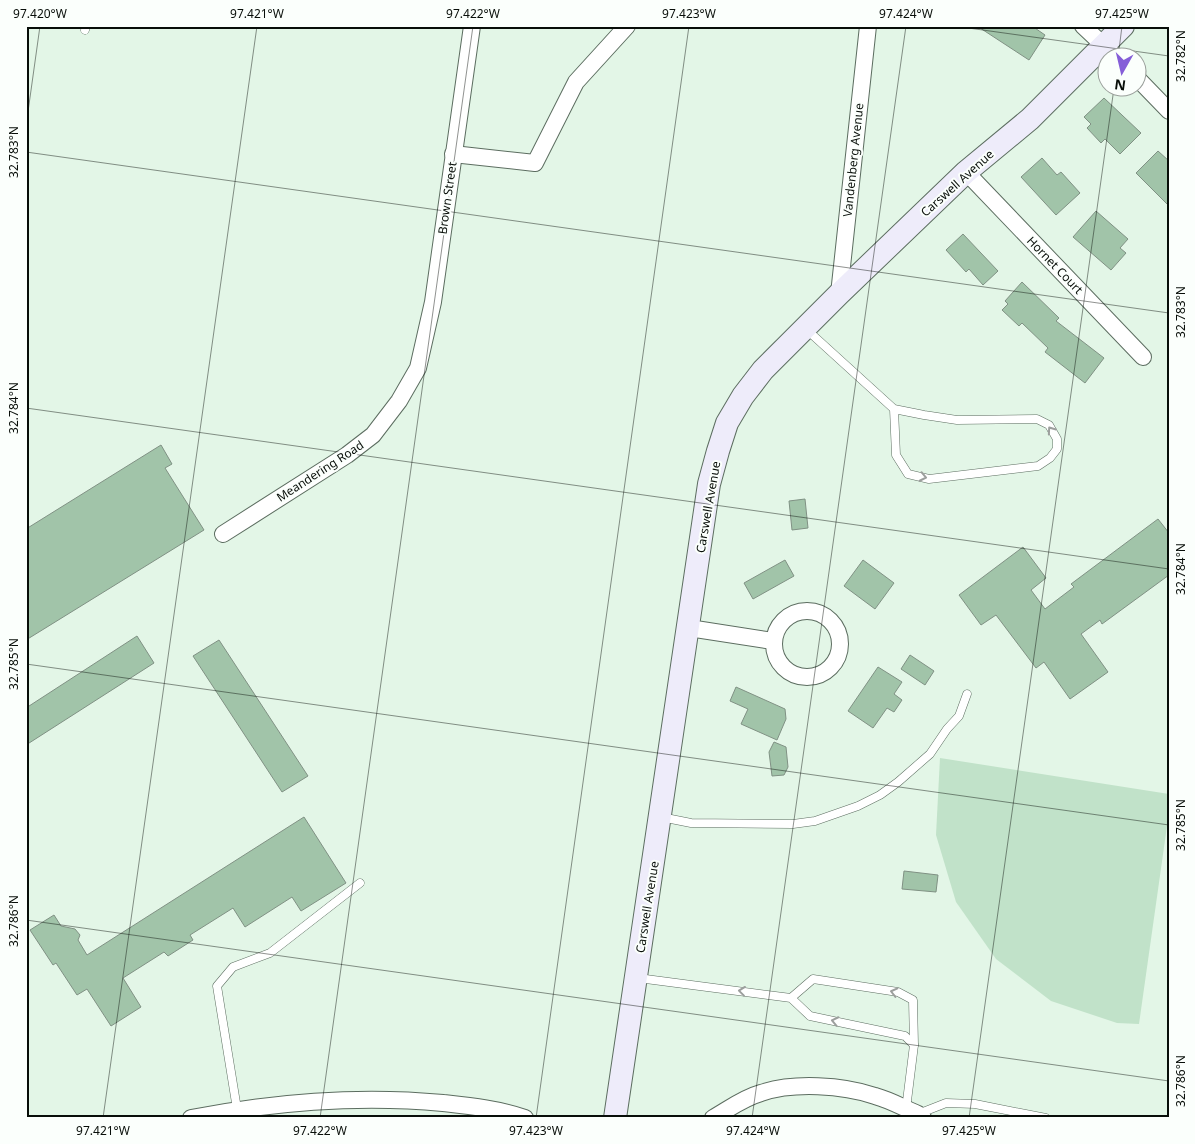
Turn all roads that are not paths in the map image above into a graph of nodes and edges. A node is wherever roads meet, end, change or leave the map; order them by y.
1 (472, 26) edge
2 (627, 26) edge
3 (868, 26) edge
4 (1083, 26) edge
5 (1123, 26) edge
6 (1107, 48) edge
7 (1112, 48) edge
8 (1098, 61) edge
9 (1148, 89) edge
10 (1169, 111) edge
11 (453, 154) junction
12 (966, 172) junction
13 (839, 294) junction
14 (805, 328) junction
15 (1144, 358) dead end
16 (418, 368) joint
17 (894, 409) junction
18 (223, 534) dead end
19 (689, 628) junction
20 (773, 642) junction
21 (967, 694) dead end
22 (661, 817) junction
23 (360, 883) dead end
24 (635, 978) junction
25 (791, 998) junction
26 (914, 1045) junction
27 (237, 1109) junction
28 (916, 1113) edge
29 (191, 1118) edge
30 (526, 1118) edge
31 (615, 1118) edge
32 (713, 1118) edge
33 (1046, 1118) edge

1 - 11 street, Brown Street
2 - 11 street
3 - 13 street, Vandenberg Avenue
4 - 6 street
5 - 7 street, Carswell Avenue
8 - 12 street, Carswell Avenue
9 - 10 street
11 - 16 street, Brown Street
12 - 13 street, Carswell Avenue
12 - 15 street, Hornet Court
13 - 14 street, Carswell Avenue
14 - 17 lane
14 - 19 street, Carswell Avenue
16 - 18 street, Meandering Road
17 -> 17 lane
19 - 20 street
19 - 22 street, Carswell Avenue
20 - 20 street
21 - 22 lane
22 - 24 street, Carswell Avenue
23 - 27 lane
25 -> 24 lane
24 - 31 street, Carswell Avenue
26 -> 25 lane
26 -> 25 lane
26 - 28 lane
27 - 29 street
27 - 30 street
28 - 32 street
28 - 33 lane

